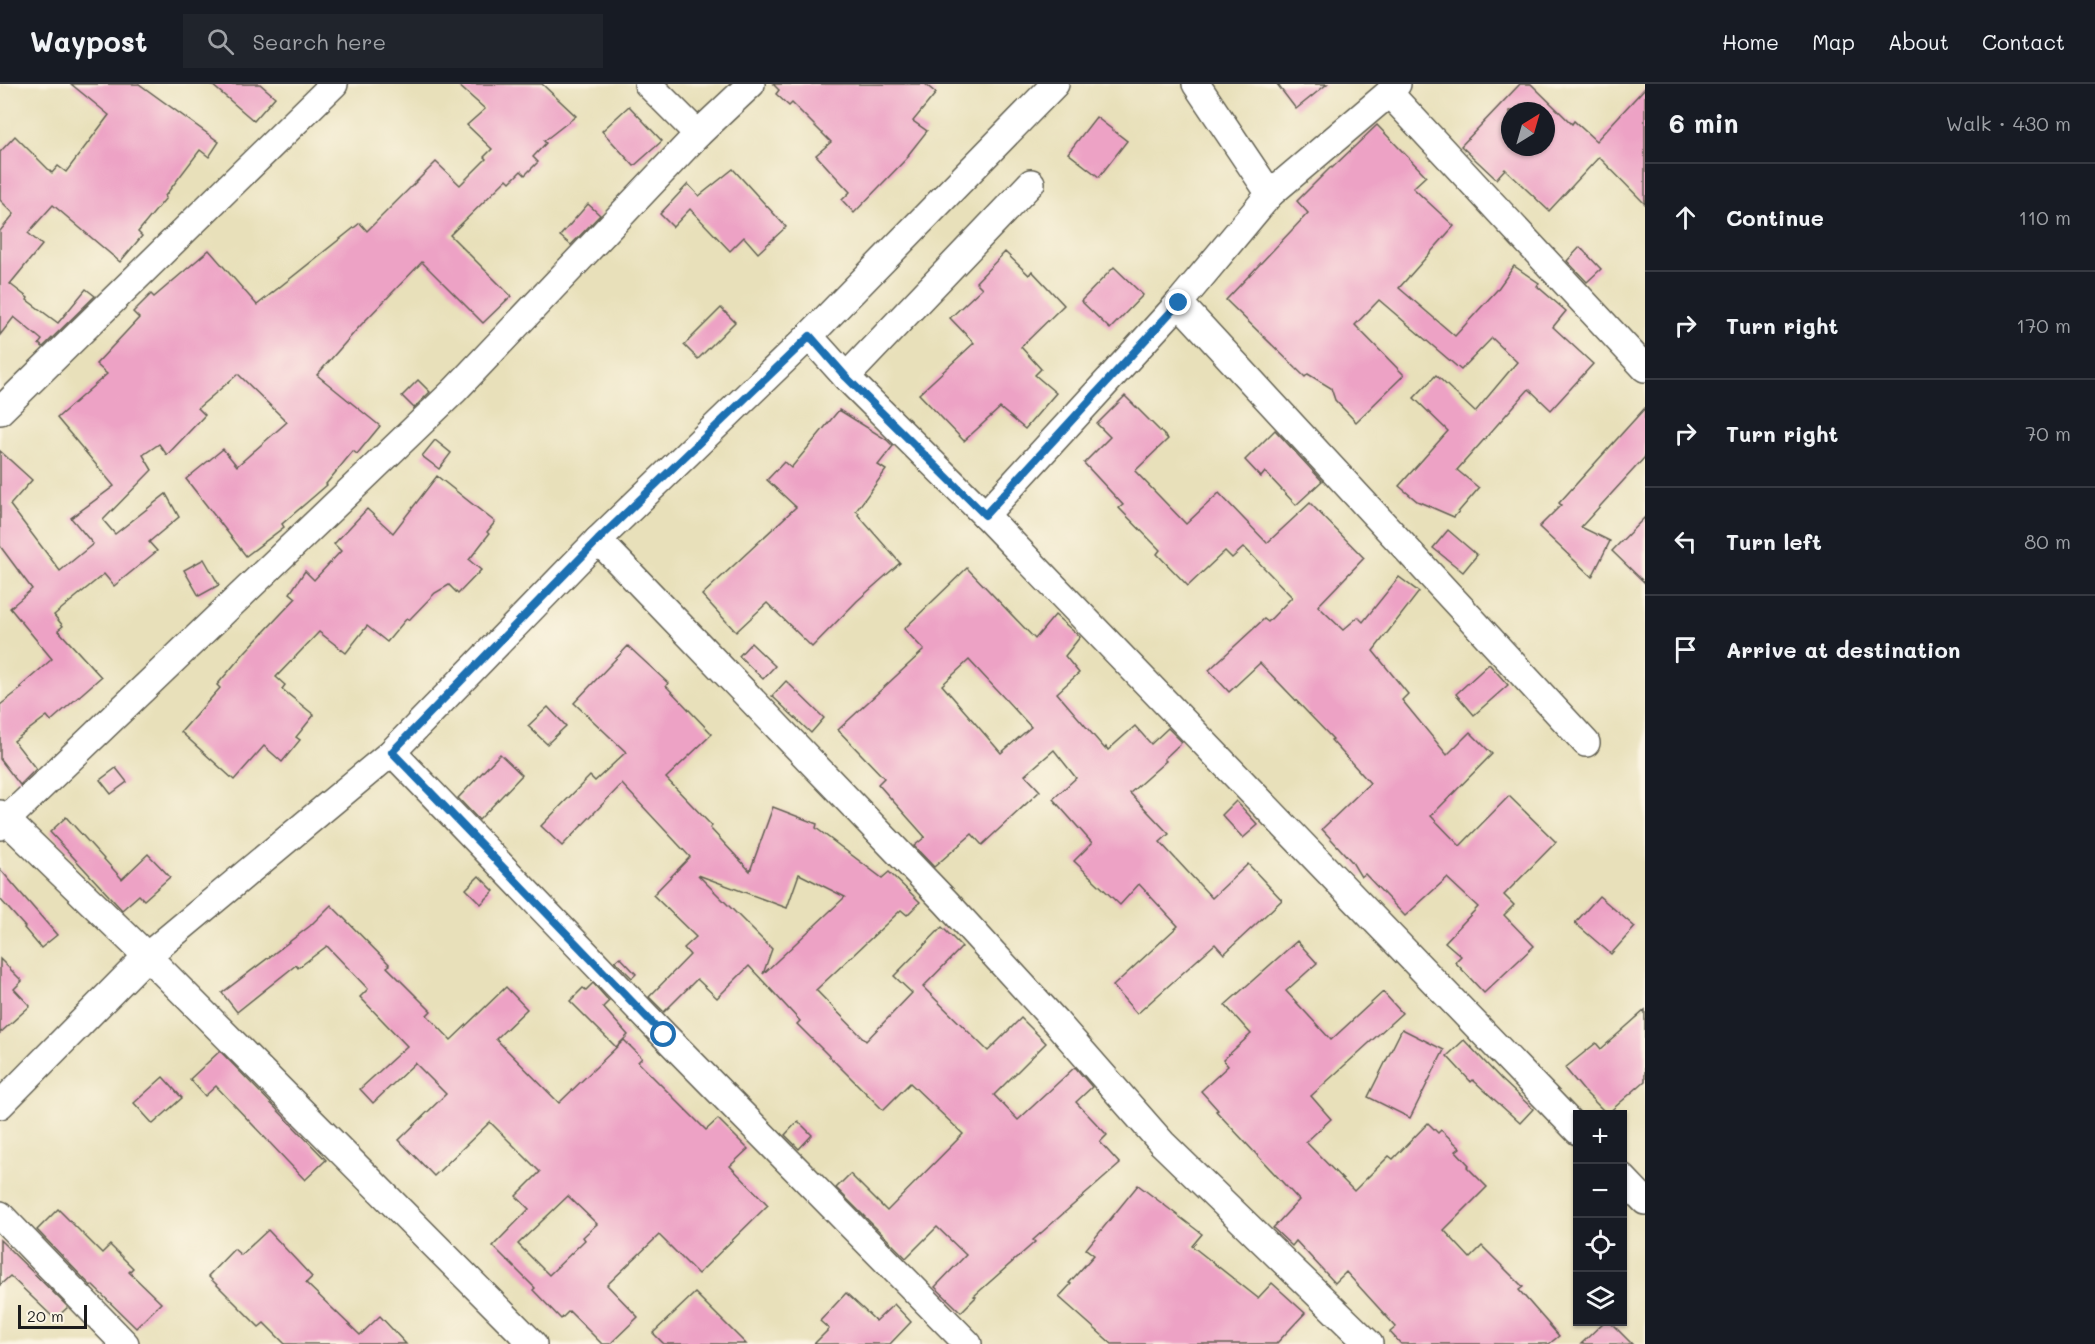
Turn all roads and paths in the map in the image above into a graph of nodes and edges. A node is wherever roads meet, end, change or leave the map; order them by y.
1 (334, 84) edge
2 (648, 84) edge
3 (751, 84) edge
4 (1055, 84) edge
5 (1196, 84) edge
6 (1393, 88) edge
7 (698, 134) junction
8 (1031, 183) dead end
9 (1270, 194) junction
10 (1179, 303) junction
11 (810, 336) junction
12 (1645, 368) edge
13 (846, 377) junction
14 (0, 411) edge
15 (985, 515) junction
16 (598, 540) junction
17 (1586, 743) dead end
18 (392, 752) junction
19 (2, 820) edge
20 (147, 957) junction
21 (0, 1105) edge
22 (1573, 1126) edge
23 (1627, 1181) edge
24 (1645, 1201) edge
25 (0, 1215) edge
26 (125, 1344) edge
27 (533, 1344) edge
28 (968, 1344) edge
29 (1369, 1344) edge

1 - 14 street
2 - 7 street
3 - 7 street
4 - 11 street
5 - 9 street
6 - 9 street
6 - 12 street
7 - 19 street
8 - 13 street
9 - 10 street
10 - 15 street
10 - 17 street
11 - 13 street
11 - 16 street
13 - 15 street
15 - 22 street
16 - 18 street
16 - 29 street
18 - 20 street
18 - 28 street
19 - 20 street
20 - 21 street
20 - 27 street
23 - 24 street
25 - 26 street

